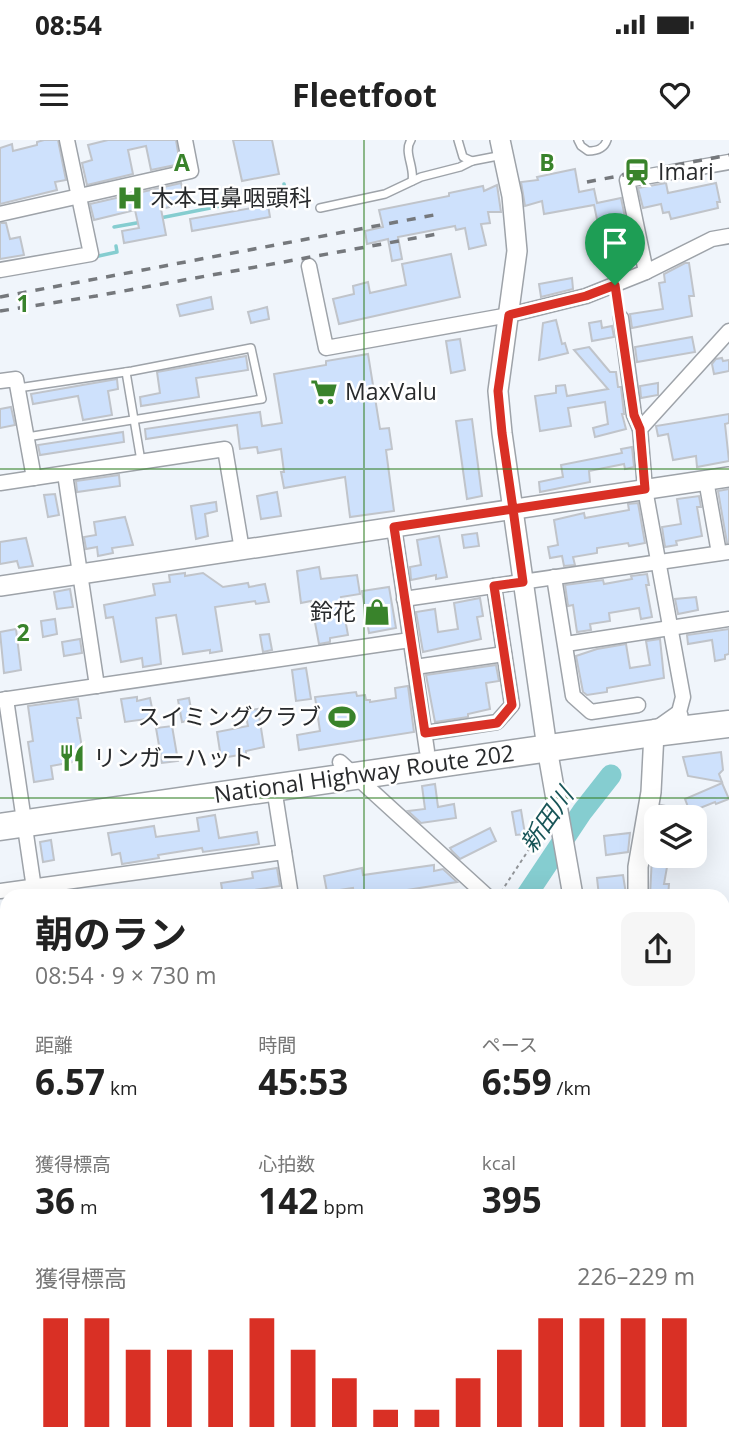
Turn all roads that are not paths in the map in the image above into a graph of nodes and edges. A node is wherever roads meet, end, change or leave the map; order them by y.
1 (67, 140) edge
2 (185, 140) edge
3 (411, 140) edge
4 (458, 140) edge
5 (578, 140) edge
6 (607, 140) edge
7 (502, 147) edge
8 (463, 157) junction
9 (472, 161) junction
10 (729, 162) edge
11 (460, 167) junction
12 (416, 177) junction
13 (79, 198) junction
14 (320, 208) dead end
15 (0, 214) edge
16 (729, 236) edge
17 (309, 266) dead end
18 (0, 270) edge
19 (646, 272) junction
20 (615, 285) junction
21 (509, 315) junction
22 (621, 318) joint
23 (729, 331) edge
24 (125, 372) junction
25 (0, 381) edge
26 (18, 388) junction
27 (134, 420) junction
28 (640, 429) junction
29 (26, 437) junction
30 (141, 462) junction
31 (65, 474) junction
32 (729, 477) edge
33 (34, 478) junction
34 (705, 480) junction
35 (0, 484) edge
36 (645, 489) junction
37 (513, 509) junction
38 (394, 527) junction
39 (242, 550) junction
40 (724, 552) edge
41 (658, 562) junction
42 (80, 574) junction
43 (554, 577) junction
44 (523, 582) junction
45 (0, 586) edge
46 (494, 586) junction
47 (404, 599) junction
48 (729, 619) edge
49 (669, 628) junction
50 (411, 640) junction
51 (566, 644) junction
52 (504, 654) junction
53 (415, 667) junction
54 (97, 686) junction
55 (3, 699) edge
56 (638, 705) dead end
57 (729, 710) edge
58 (678, 716) junction
59 (729, 724) edge
60 (654, 733) junction
61 (546, 740) junction
62 (426, 742) junction
63 (348, 769) junction
64 (274, 788) junction
65 (12, 816) edge
66 (284, 852) junction
67 (33, 889) edge
68 (47, 889) edge
69 (290, 889) edge
70 (479, 889) edge
71 (572, 889) edge
72 (638, 889) edge

1 - 13 street
2 - 13 street
3 - 12 lane
4 - 8 lane
5 - 6 lane
7 - 9 lane
7 - 21 street
8 - 9 lane
8 - 11 lane
9 - 11 lane
10 - 19 street
11 - 12 lane
12 - 14 lane
13 - 15 street
13 - 18 street
16 - 19 street
17 - 21 street
19 - 20 street
20 - 21 street
20 - 22 lane
21 - 37 street
22 - 28 street
23 - 28 street
24 - 26 lane
24 - 27 lane
24 - 27 lane
25 - 26 street
26 - 29 street
27 - 29 lane
27 - 30 lane
28 - 36 street
29 - 33 street
30 - 31 street
30 - 39 street
31 - 33 street
31 - 42 street
32 - 34 street
33 - 35 street
34 - 36 street
34 - 40 street
36 - 37 street
36 - 41 street
37 - 38 street
37 - 44 street
38 - 39 street
38 - 47 street
39 - 42 street
40 - 41 street
41 - 43 street
41 - 49 street
42 - 45 street
42 - 54 street
43 - 44 street
43 - 51 street
44 - 46 street
44 - 61 street
46 - 47 street
46 - 52 street
47 - 50 street
48 - 49 street
49 - 51 street
49 - 58 street
50 - 53 street
50 - 54 street
51 - 56 street
52 - 53 street
52 - 62 street
53 - 62 street
54 - 55 street
55 - 65 street
57 - 58 highway, National Highway Route 202
58 - 60 street
58 - 61 highway, National Highway Route 202
59 - 60 highway, National Highway Route 202
60 - 61 highway, National Highway Route 202
60 - 72 street
61 - 62 highway, National Highway Route 202
61 - 63 highway, National Highway Route 202
61 - 71 street
62 - 63 highway, National Highway Route 202
63 - 64 highway, National Highway Route 202
63 - 65 highway, National Highway Route 202
63 - 70 street
64 - 65 highway, National Highway Route 202
64 - 66 street
65 - 67 street
66 - 68 street
66 - 69 street

